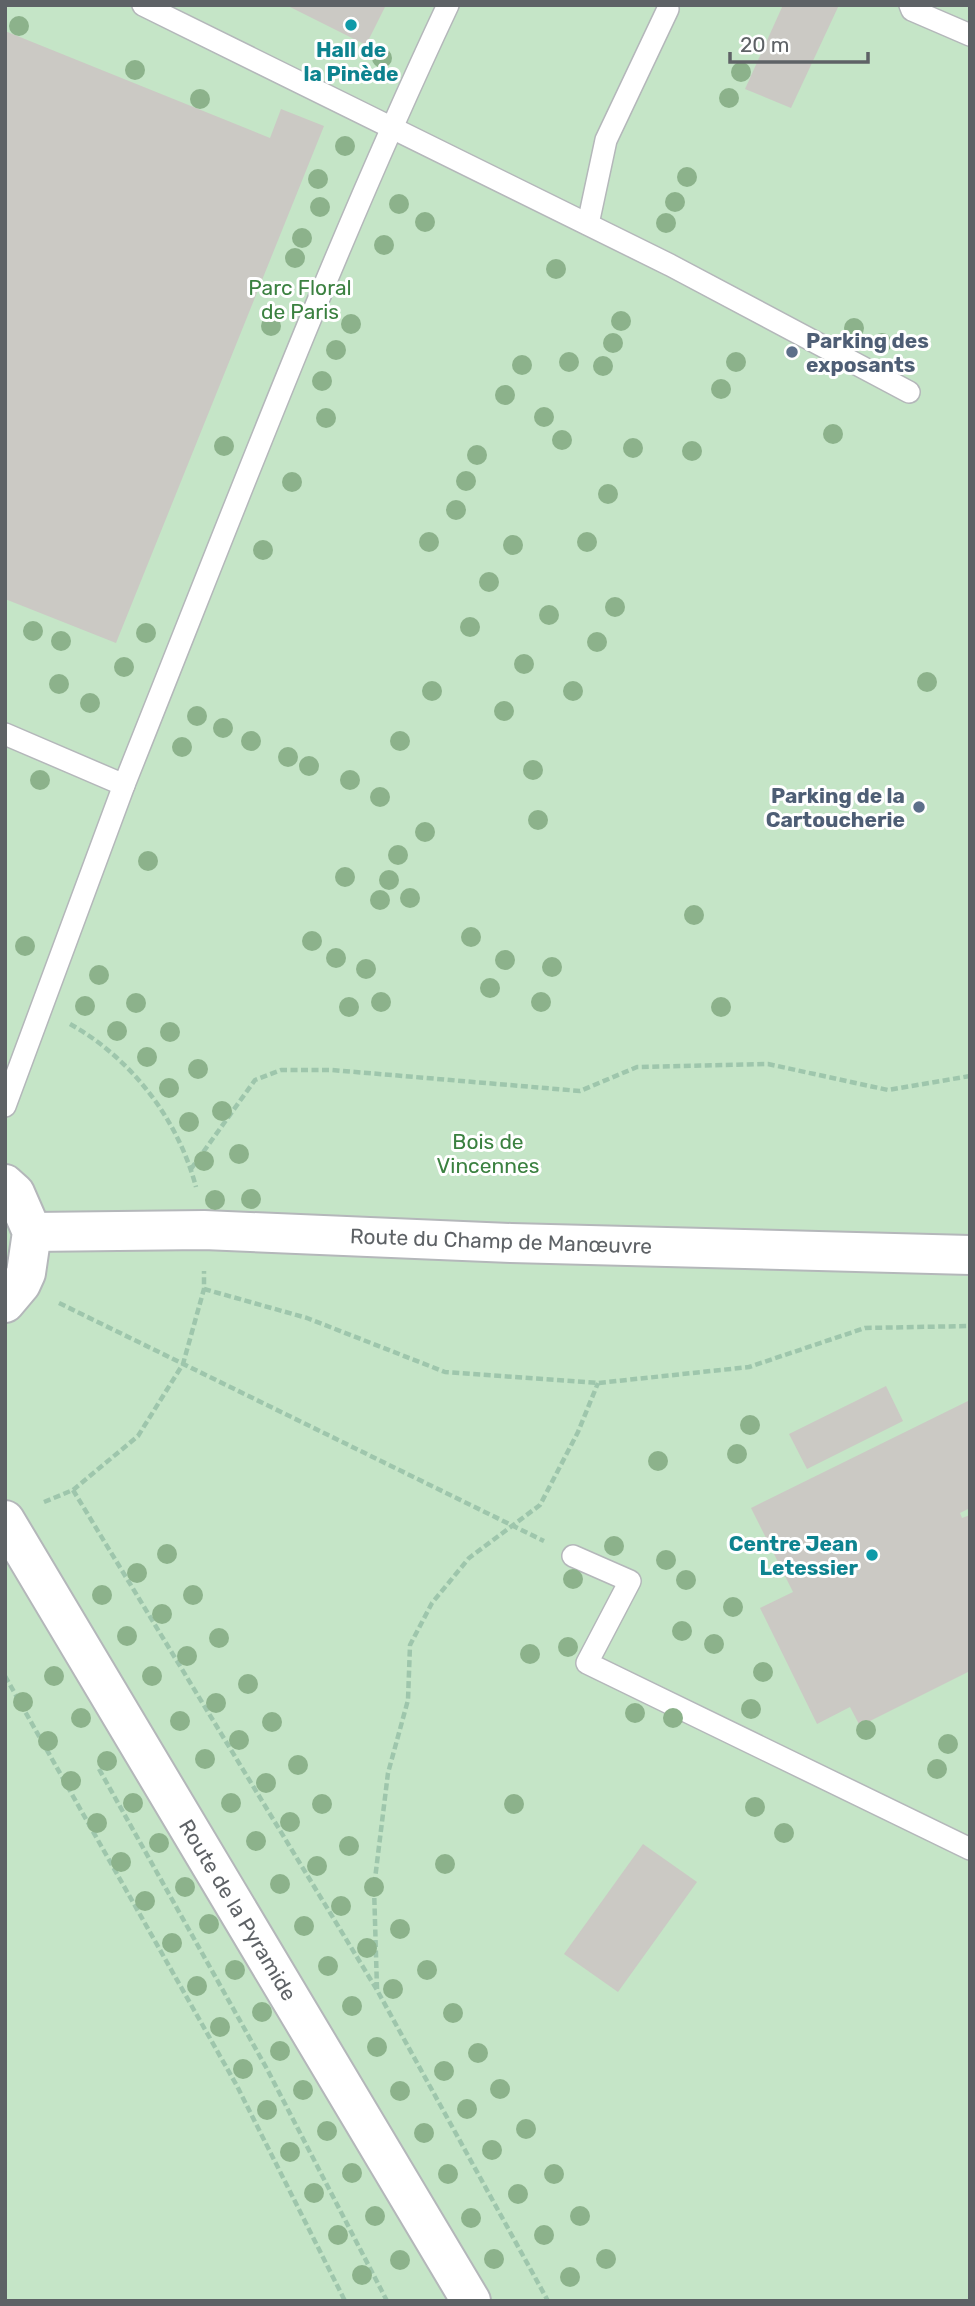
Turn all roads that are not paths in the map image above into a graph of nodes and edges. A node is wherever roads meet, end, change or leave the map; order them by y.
1 (143, 5) edge
2 (448, 5) edge
3 (910, 5) edge
4 (666, 7) edge
5 (970, 35) edge
6 (391, 126) junction
7 (588, 225) junction
8 (909, 392) dead end
9 (5, 734) edge
10 (124, 785) junction
11 (5, 1106) edge
12 (5, 1184) edge
13 (32, 1232) junction
14 (970, 1255) edge
15 (13, 1293) edge
16 (5, 1520) edge
17 (573, 1556) road end
18 (970, 1849) edge
19 (471, 2301) edge

1 - 6 lane
2 - 6 lane
3 - 5 lane
4 - 7 lane
6 - 7 lane
6 - 10 lane
7 - 8 lane
9 - 10 lane
10 - 11 lane
12 - 13 street
13 - 14 street, Route du Champ de Manœuvre
13 - 15 street
16 - 19 street, Route de la Pyramide
17 - 18 lane

